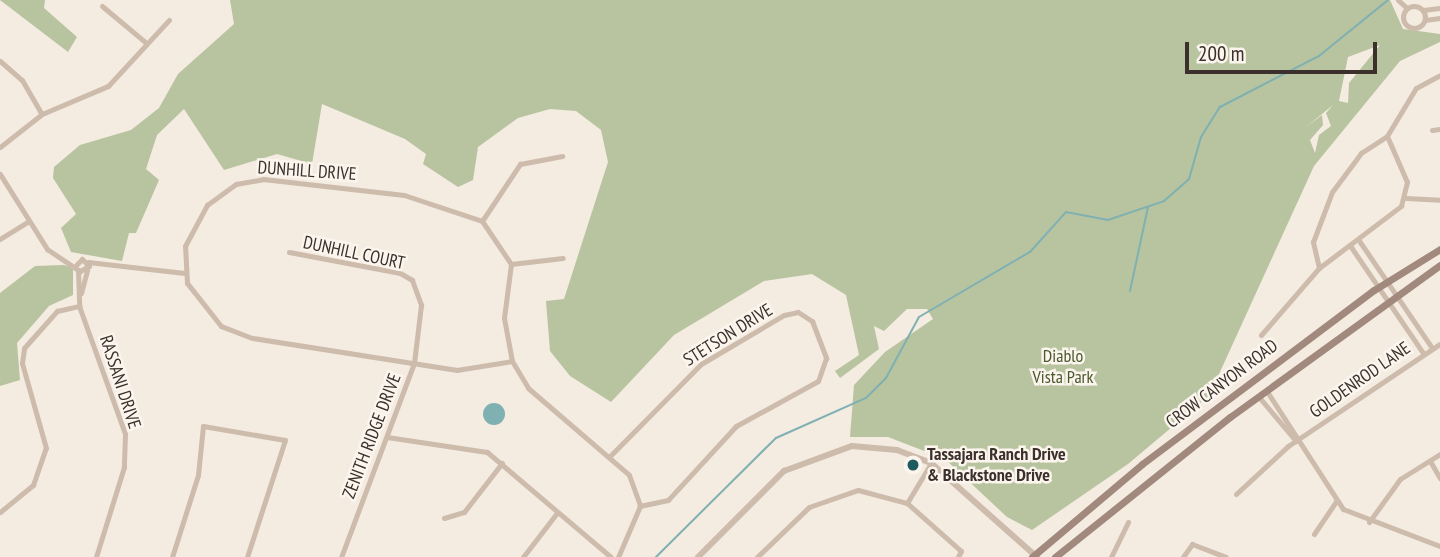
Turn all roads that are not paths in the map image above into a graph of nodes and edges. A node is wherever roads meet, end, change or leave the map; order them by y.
1 (1402, 4) edge
2 (103, 6) dead end
3 (1440, 8) edge
4 (1423, 10) junction
5 (1440, 18) edge
6 (169, 20) dead end
7 (1425, 20) junction
8 (145, 42) junction
9 (0, 61) edge
10 (1440, 75) edge
11 (42, 114) junction
12 (1440, 129) edge
13 (1432, 130) dead end
14 (1387, 136) junction
15 (0, 147) edge
16 (562, 156) dead end
17 (0, 174) edge
18 (1406, 198) junction
19 (1440, 200) edge
20 (482, 221) junction
21 (27, 222) junction
22 (0, 239) edge
23 (1360, 242) junction
24 (1351, 247) junction
25 (1440, 249) edge
26 (289, 252) dead end
27 (563, 258) dead end
28 (511, 264) junction
29 (78, 265) junction
30 (1440, 265) edge
31 (88, 266) junction
32 (1319, 268) junction
33 (184, 273) junction
34 (1388, 280) junction
35 (1380, 286) junction
36 (1397, 292) junction
37 (80, 296) junction
38 (1389, 298) junction
39 (79, 306) junction
40 (1261, 335) dead end
41 (1440, 344) edge
42 (1432, 348) junction
43 (1423, 353) junction
44 (512, 362) junction
45 (414, 363) junction
46 (1266, 390) junction
47 (1258, 396) junction
48 (387, 437) junction
49 (1296, 441) junction
50 (1440, 454) edge
51 (610, 456) junction
52 (1430, 461) junction
53 (502, 463) junction
54 (931, 463) junction
55 (1440, 478) edge
56 (1236, 494) dead end
57 (1336, 501) junction
58 (907, 503) junction
59 (640, 506) junction
60 (0, 512) edge
61 (556, 514) junction
62 (444, 518) dead end
63 (1128, 522) dead end
64 (1369, 522) junction
65 (1314, 534) dead end
66 (1440, 546) edge
67 (1034, 556) edge
68 (96, 557) edge
69 (172, 557) edge
70 (247, 557) edge
71 (341, 557) edge
72 (523, 557) edge
73 (611, 557) edge
74 (618, 557) edge
75 (698, 557) edge
76 (758, 557) edge
77 (958, 557) edge
78 (1055, 557) edge
79 (1111, 557) edge
80 (1183, 557) edge
81 (1226, 557) edge

1 - 4 street
1 - 7 street
2 - 8 street
3 - 4 street
4 - 7 street
5 - 7 street
6 - 8 street
8 - 11 street
9 - 11 street
10 - 14 street
11 - 15 street
12 - 13 street
14 - 18 street
14 - 32 street
16 - 20 street
17 - 21 street
18 - 19 street
18 - 23 street
20 - 28 street
20 - 33 street, DUNHILL DRIVE
21 - 22 street
21 - 29 street
23 - 24 street
23 - 34 street
24 - 32 street
24 - 35 street
25 - 34 main road, CROW CANYON ROAD
26 - 45 street, DUNHILL COURT
27 - 28 street
28 - 44 street
29 - 31 street
29 - 31 street
29 - 37 street, RASSANI DRIVE
30 - 36 main road, CROW CANYON ROAD
31 - 33 street
31 - 37 street, RASSANI DRIVE
32 - 40 street
33 - 45 street
34 - 35 main road, CROW CANYON ROAD
34 - 36 street
35 - 38 street
35 - 67 main road, CROW CANYON ROAD
36 - 38 main road, CROW CANYON ROAD
36 - 42 street
37 - 39 street, RASSANI DRIVE
38 - 43 street
38 - 46 main road, CROW CANYON ROAD
39 - 60 street
39 - 68 street, RASSANI DRIVE
41 - 42 street, GOLDENROD LANE
42 - 43 street, GOLDENROD LANE
43 - 49 street, GOLDENROD LANE
44 - 45 street
44 - 51 street
45 - 48 street, ZENITH RIDGE DRIVE
46 - 47 main road, CROW CANYON ROAD
46 - 49 street
47 - 49 street
47 - 78 main road, CROW CANYON ROAD
48 - 53 street
48 - 71 street, ZENITH RIDGE DRIVE
49 - 56 street, GOLDENROD LANE
49 - 57 street
50 - 52 street
51 - 59 street
51 - 59 street, STETSON DRIVE
52 - 55 street
52 - 64 street
53 - 61 street
53 - 62 street
54 - 58 street
54 - 67 street
54 - 75 street
57 - 64 street
57 - 65 street
58 - 76 street
58 - 77 street
59 - 74 street
61 - 72 street
61 - 73 street
63 - 79 street
64 - 66 street
69 - 70 street
80 - 81 street

